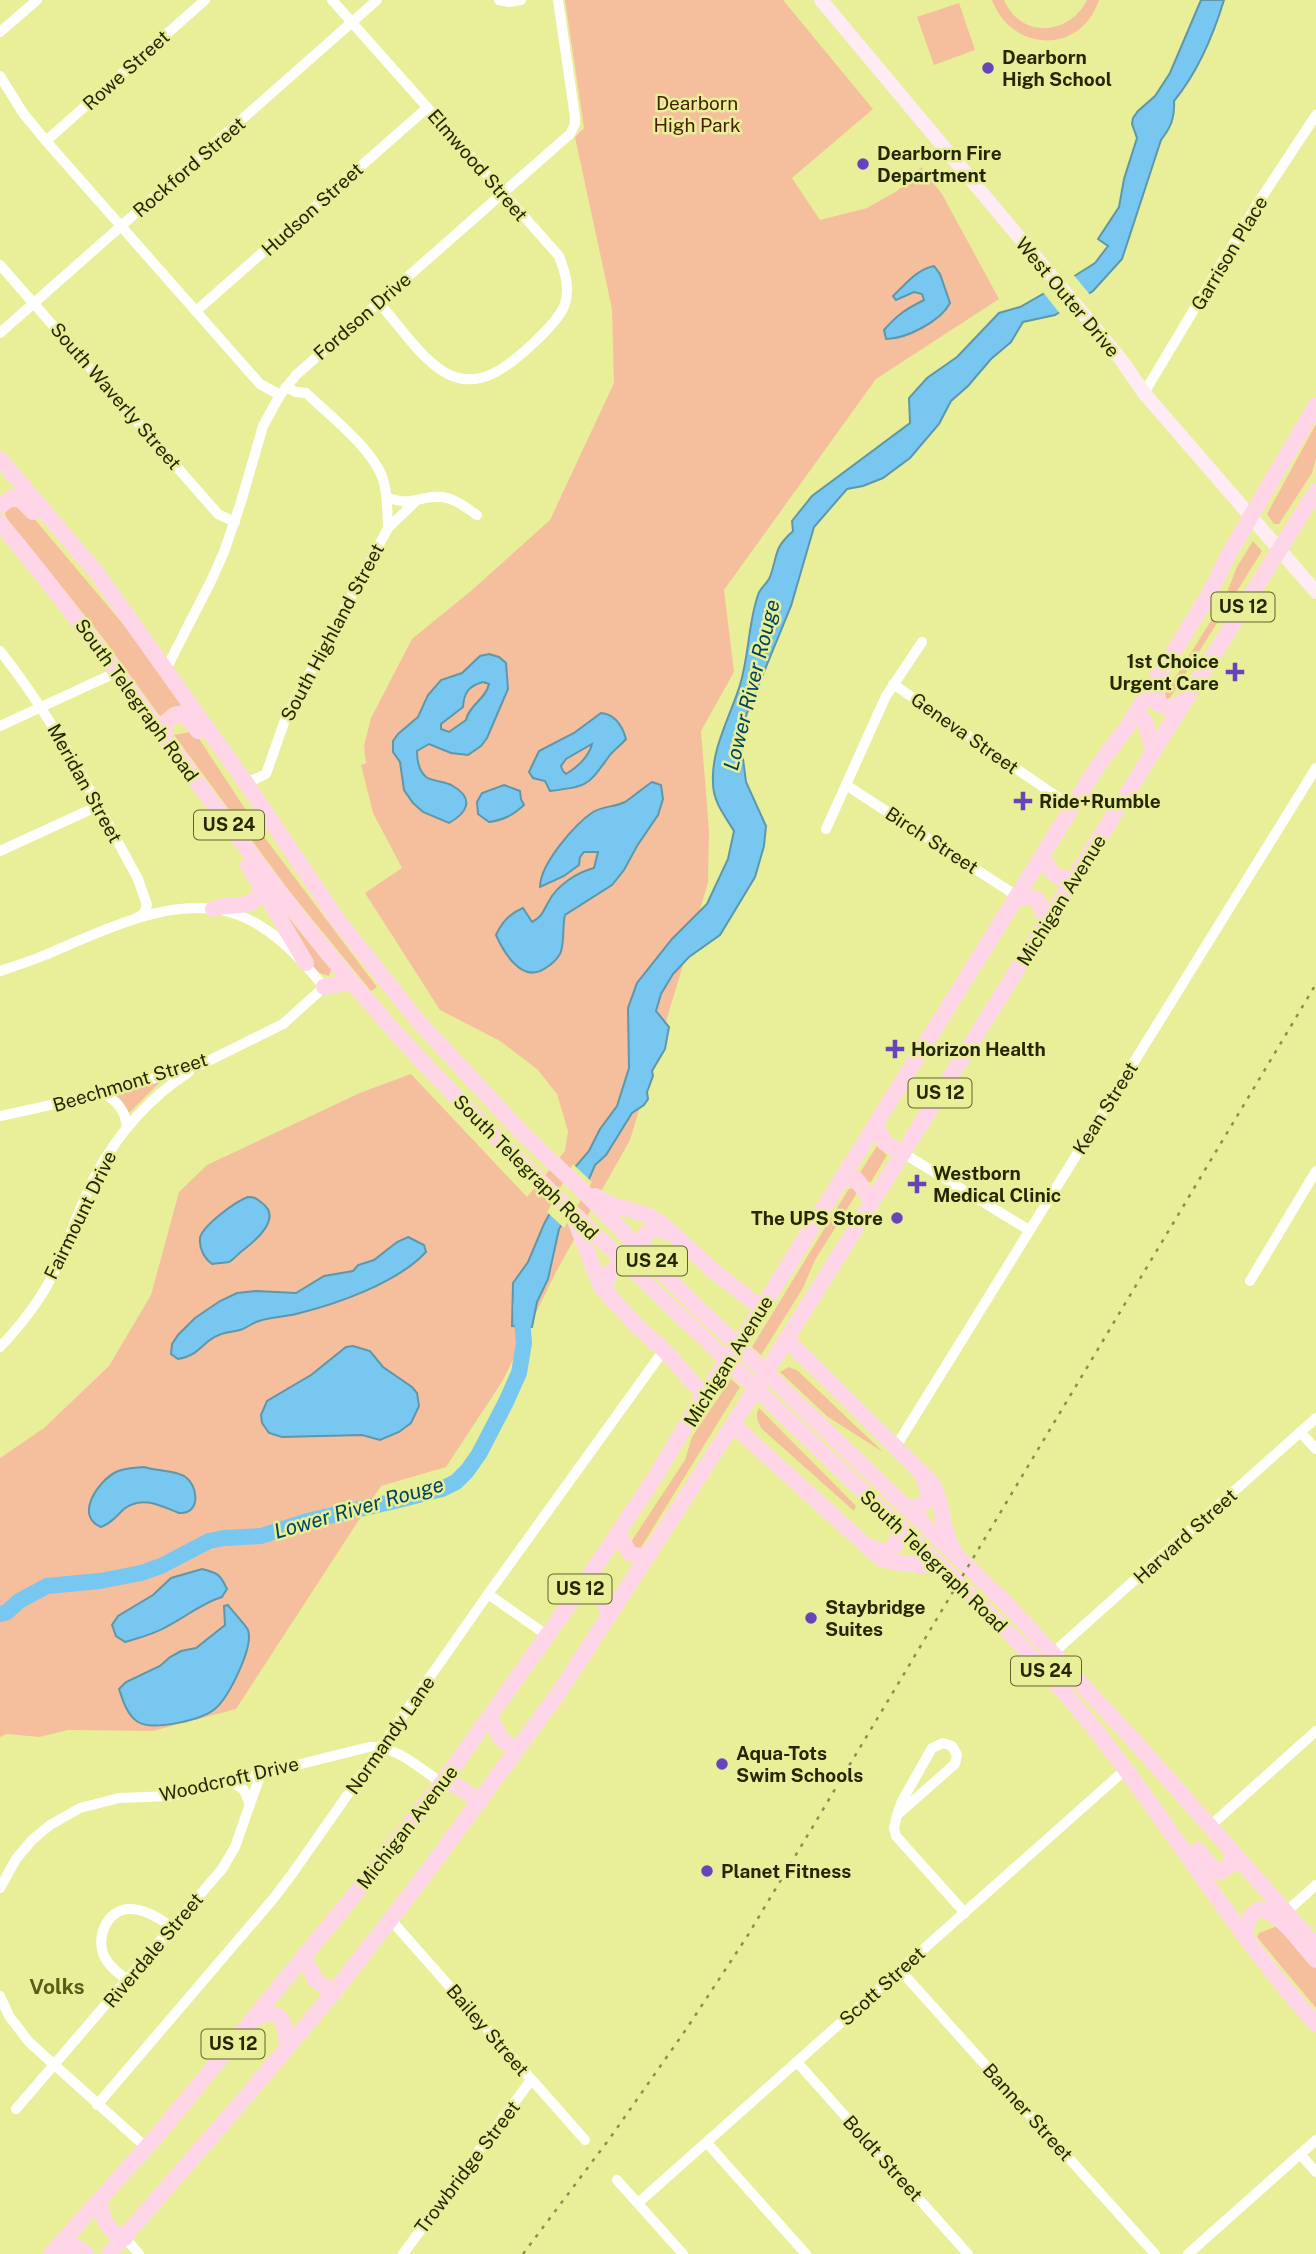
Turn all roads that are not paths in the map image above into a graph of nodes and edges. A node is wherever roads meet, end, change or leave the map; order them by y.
1 (37, 0) edge
2 (205, 0) edge
3 (332, 0) edge
4 (377, 0) edge
5 (499, 0) edge
6 (521, 0) edge
7 (558, 0) edge
8 (821, 0) edge
9 (352, 22) junction
10 (0, 32) edge
11 (0, 76) edge
12 (427, 108) junction
13 (1316, 115) edge
14 (46, 141) junction
15 (503, 192) junction
16 (121, 226) junction
17 (0, 265) edge
18 (378, 302) junction
19 (34, 303) junction
20 (196, 311) junction
21 (0, 333) edge
22 (283, 391) junction
23 (1144, 393) junction
24 (1316, 405) edge
25 (0, 459) edge
26 (1316, 491) edge
27 (387, 497) junction
28 (415, 502) junction
29 (0, 506) edge
30 (477, 516) dead end
31 (1251, 518) junction
32 (235, 522) junction
33 (0, 523) edge
34 (388, 528) junction
35 (1278, 551) junction
36 (1316, 592) edge
37 (135, 625) junction
38 (922, 642) dead end
39 (0, 651) edge
40 (166, 669) junction
41 (117, 672) junction
42 (1156, 678) junction
43 (893, 684) junction
44 (1185, 700) junction
45 (41, 707) junction
46 (1135, 713) junction
47 (0, 726) edge
48 (164, 736) junction
49 (1153, 752) junction
50 (1316, 768) edge
51 (246, 783) junction
52 (846, 785) junction
53 (98, 806) junction
54 (1072, 807) junction
55 (826, 829) dead end
56 (240, 839) junction
57 (0, 850) edge
58 (1042, 856) junction
59 (295, 857) junction
60 (1074, 879) junction
61 (261, 888) junction
62 (1017, 896) junction
63 (214, 909) junction
64 (134, 920) junction
65 (1047, 922) junction
66 (306, 963) junction
67 (0, 971) edge
68 (352, 982) junction
69 (324, 987) junction
70 (200, 1065) junction
71 (102, 1093) junction
72 (0, 1116) edge
73 (875, 1125) junction
74 (127, 1128) junction
75 (903, 1153) junction
76 (1316, 1171) edge
77 (842, 1178) junction
78 (583, 1191) junction
79 (872, 1202) junction
80 (573, 1214) junction
81 (1029, 1230) junction
82 (673, 1234) junction
83 (646, 1255) junction
84 (628, 1266) junction
85 (1250, 1281) dead end
86 (609, 1296) junction
87 (761, 1308) junction
88 (786, 1339) junction
89 (0, 1347) edge
90 (664, 1350) junction
91 (704, 1395) junction
92 (1316, 1418) edge
93 (733, 1425) junction
94 (1300, 1432) junction
95 (895, 1448) junction
96 (1316, 1450) edge
97 (923, 1474) junction
98 (907, 1508) junction
99 (898, 1524) junction
100 (618, 1532) junction
101 (868, 1546) junction
102 (650, 1553) junction
103 (958, 1556) junction
104 (943, 1569) junction
105 (581, 1588) junction
106 (488, 1594) junction
107 (610, 1614) junction
108 (548, 1636) junction
109 (1053, 1653) junction
110 (490, 1717) junction
111 (1316, 1731) edge
112 (381, 1747) junction
113 (517, 1751) junction
114 (1150, 1759) junction
115 (1126, 1769) junction
116 (261, 1773) junction
117 (231, 1781) junction
118 (442, 1783) junction
119 (1139, 1788) junction
120 (480, 1802) junction
121 (250, 1805) junction
122 (897, 1815) junction
123 (1209, 1827) junction
124 (1231, 1851) junction
125 (1316, 1885) edge
126 (0, 1888) edge
127 (1286, 1912) junction
128 (965, 1913) junction
129 (391, 1920) junction
130 (172, 1927) junction
131 (1246, 1938) junction
132 (1316, 1946) edge
133 (304, 1956) junction
134 (1316, 1960) edge
135 (901, 1970) junction
136 (127, 1980) junction
137 (334, 1992) junction
138 (0, 1997) edge
139 (254, 2018) junction
140 (1316, 2024) edge
141 (287, 2047) junction
142 (797, 2062) junction
143 (54, 2066) junction
144 (531, 2080) junction
145 (97, 2105) junction
146 (16, 2109) dead end
147 (585, 2140) dead end
148 (1316, 2140) edge
149 (707, 2143) junction
150 (147, 2148) junction
151 (1300, 2154) junction
152 (1316, 2172) edge
153 (617, 2180) dead end
154 (635, 2200) junction
155 (99, 2201) junction
156 (125, 2238) junction
157 (52, 2252) edge
158 (86, 2254) edge
159 (109, 2254) edge
160 (139, 2254) edge
161 (403, 2254) edge
162 (683, 2254) edge
163 (806, 2254) edge
164 (968, 2254) edge
165 (1155, 2254) edge
166 (1188, 2254) edge

1 - 10 street
2 - 14 street, Rowe Street
3 - 9 street, Elmwood Street
4 - 9 street, Rockford Street
5 - 6 street
7 - 15 street, Fordson Drive
8 - 23 main road, West Outer Drive
9 - 12 street, Elmwood Street
9 - 16 street, Rockford Street
11 - 14 street, South Highland Street
12 - 15 street, Elmwood Street
12 - 20 street, Hudson Street
13 - 23 street, Garrison Place
14 - 16 street, South Highland Street
15 - 18 street, Fordson Drive
15 - 18 street, Elmwood Street
16 - 19 street, Rockford Street
16 - 20 street, South Highland Street
17 - 19 street, South Waverly Street
18 - 22 street, Fordson Drive
19 - 21 street, Rockford Street
19 - 32 street, South Waverly Street
20 - 22 street, South Highland Street
22 - 27 street, South Highland Street
22 - 32 street, Fordson Drive
23 - 31 main road, West Outer Drive
24 - 31 main road, Michigan Avenue / US 12
25 - 37 main road, South Telegraph Road / US 24
26 - 35 main road, Michigan Avenue / US 12
27 - 28 street
27 - 34 street, South Highland Street
28 - 30 street
28 - 34 street
29 - 37 main road
31 - 35 main road, West Outer Drive
31 - 42 main road, Michigan Avenue / US 12
32 - 40 street, Fordson Drive
33 - 41 main road, South Telegraph Road / US 24
34 - 51 street, South Highland Street
35 - 36 main road, West Outer Drive
35 - 44 main road, Michigan Avenue / US 12
37 - 40 main road, South Telegraph Road / US 24
38 - 43 street
39 - 45 street, Meridan Street
40 - 51 main road, South Telegraph Road / US 24
41 - 45 street
41 - 48 main road, South Telegraph Road / US 24
42 - 44 main road
42 - 46 main road, Michigan Avenue / US 12
43 - 52 street
43 - 54 street, Geneva Street
44 - 49 main road, Michigan Avenue / US 12
45 - 47 street
45 - 53 street, Meridan Street
46 - 49 main road
46 - 54 main road, Michigan Avenue / US 12
48 - 56 main road, South Telegraph Road / US 24
48 - 59 main road
49 - 60 main road, Michigan Avenue / US 12
50 - 81 street, Kean Street
51 - 59 main road, South Telegraph Road / US 24
52 - 55 street
52 - 62 street, Birch Street
53 - 57 street
53 - 64 street, Meridan Street
54 - 58 main road, Michigan Avenue / US 12
56 - 61 main road
56 - 68 main road, South Telegraph Road / US 24
58 - 60 main road
58 - 62 main road, Michigan Avenue / US 12
59 - 78 main road, South Telegraph Road / US 24
60 - 65 main road, Michigan Avenue / US 12
61 - 63 main road
61 - 66 main road
62 - 65 main road
62 - 73 main road, Michigan Avenue / US 12
63 - 64 street
63 - 66 street
64 - 67 street
65 - 75 main road, Michigan Avenue / US 12
66 - 69 street
68 - 69 main road
68 - 80 main road, South Telegraph Road / US 24
69 - 70 street, Beechmont Street
70 - 71 street, Beechmont Street
70 - 74 street, Fairmount Drive
71 - 72 street, Beechmont Street
71 - 74 street
73 - 75 main road
73 - 77 main road, Michigan Avenue / US 12
74 - 89 street, Fairmount Drive
75 - 79 main road, Michigan Avenue / US 12
75 - 81 street
76 - 85 street
77 - 79 main road
77 - 87 main road, Michigan Avenue / US 12
78 - 82 main road
78 - 83 main road, South Telegraph Road / US 24
79 - 88 main road, Michigan Avenue / US 12
80 - 84 main road, South Telegraph Road / US 24
80 - 86 main road
81 - 95 street, Kean Street
82 - 83 main road
82 - 87 main road
83 - 98 main road, South Telegraph Road / US 24
84 - 86 main road
84 - 99 main road, South Telegraph Road / US 24
86 - 90 main road
87 - 91 main road, Michigan Avenue / US 12
88 - 93 main road, Michigan Avenue / US 12
88 - 95 main road
90 - 91 main road
90 - 106 street, Normandy Lane
91 - 100 main road, Michigan Avenue / US 12
92 - 94 street, Harvard Street
93 - 101 main road
93 - 102 main road, Michigan Avenue / US 12
94 - 96 street
94 - 109 street, Harvard Street
95 - 97 main road
97 - 98 main road
97 - 103 main road
98 - 103 main road, South Telegraph Road / US 24
99 - 101 main road
99 - 104 main road, South Telegraph Road / US 24
100 - 102 main road
100 - 105 main road, Michigan Avenue / US 12
101 - 104 main road
102 - 107 main road, Michigan Avenue / US 12
103 - 109 main road, South Telegraph Road / US 24
104 - 115 main road, South Telegraph Road / US 24
105 - 107 main road
105 - 108 main road, Michigan Avenue / US 12
106 - 108 street
106 - 112 street, Normandy Lane
107 - 113 main road, Michigan Avenue / US 12
108 - 110 main road, Michigan Avenue / US 12
109 - 114 main road, South Telegraph Road / US 24
110 - 113 main road
110 - 118 main road, Michigan Avenue / US 12
111 - 123 street
112 - 116 street, Woodcroft Drive
112 - 118 street
112 - 145 street, Normandy Lane
113 - 120 main road, Michigan Avenue / US 12
114 - 115 main road
114 - 123 main road, South Telegraph Road / US 24
115 - 119 main road, South Telegraph Road / US 24
115 - 128 street, Scott Street
116 - 117 street, Woodcroft Drive
116 - 121 street, Riverdale Street
117 - 121 street
117 - 126 street, Woodcroft Drive
118 - 120 main road
118 - 133 main road, Michigan Avenue / US 12
119 - 124 main road
119 - 131 main road, South Telegraph Road / US 24
120 - 129 main road, Michigan Avenue / US 12
121 - 130 street, Riverdale Street
122 - 122 street
122 - 128 street
123 - 124 main road, South Telegraph Road / US 24
124 - 127 main road, South Telegraph Road / US 24
125 - 127 street
127 - 132 main road, South Telegraph Road / US 24
128 - 135 street, Scott Street
129 - 137 main road, Michigan Avenue / US 12
129 - 144 street, Bailey Street
130 - 136 street, Riverdale Street
130 - 136 street
131 - 134 main road
131 - 140 main road, South Telegraph Road / US 24
133 - 137 main road
133 - 139 main road, Michigan Avenue / US 12
135 - 142 street, Scott Street
135 - 165 street, Banner Street
136 - 143 street, Riverdale Street
137 - 141 main road, Michigan Avenue / US 12
138 - 143 street
139 - 141 main road
139 - 150 main road, Michigan Avenue / US 12
141 - 156 main road, Michigan Avenue / US 12
142 - 149 street, Scott Street
142 - 164 street, Boldt Street
143 - 145 street
143 - 146 street, Riverdale Street
144 - 147 street, Bailey Street
144 - 161 street, Trowbridge Street
145 - 150 street
148 - 151 street
149 - 154 street, Scott Street
149 - 163 street
150 - 155 main road, Michigan Avenue / US 12
151 - 152 street
151 - 166 street
153 - 154 street
154 - 162 street
155 - 156 main road
155 - 157 main road, Michigan Avenue / US 12
156 - 159 main road, Michigan Avenue / US 12
156 - 160 street
157 - 158 main road

